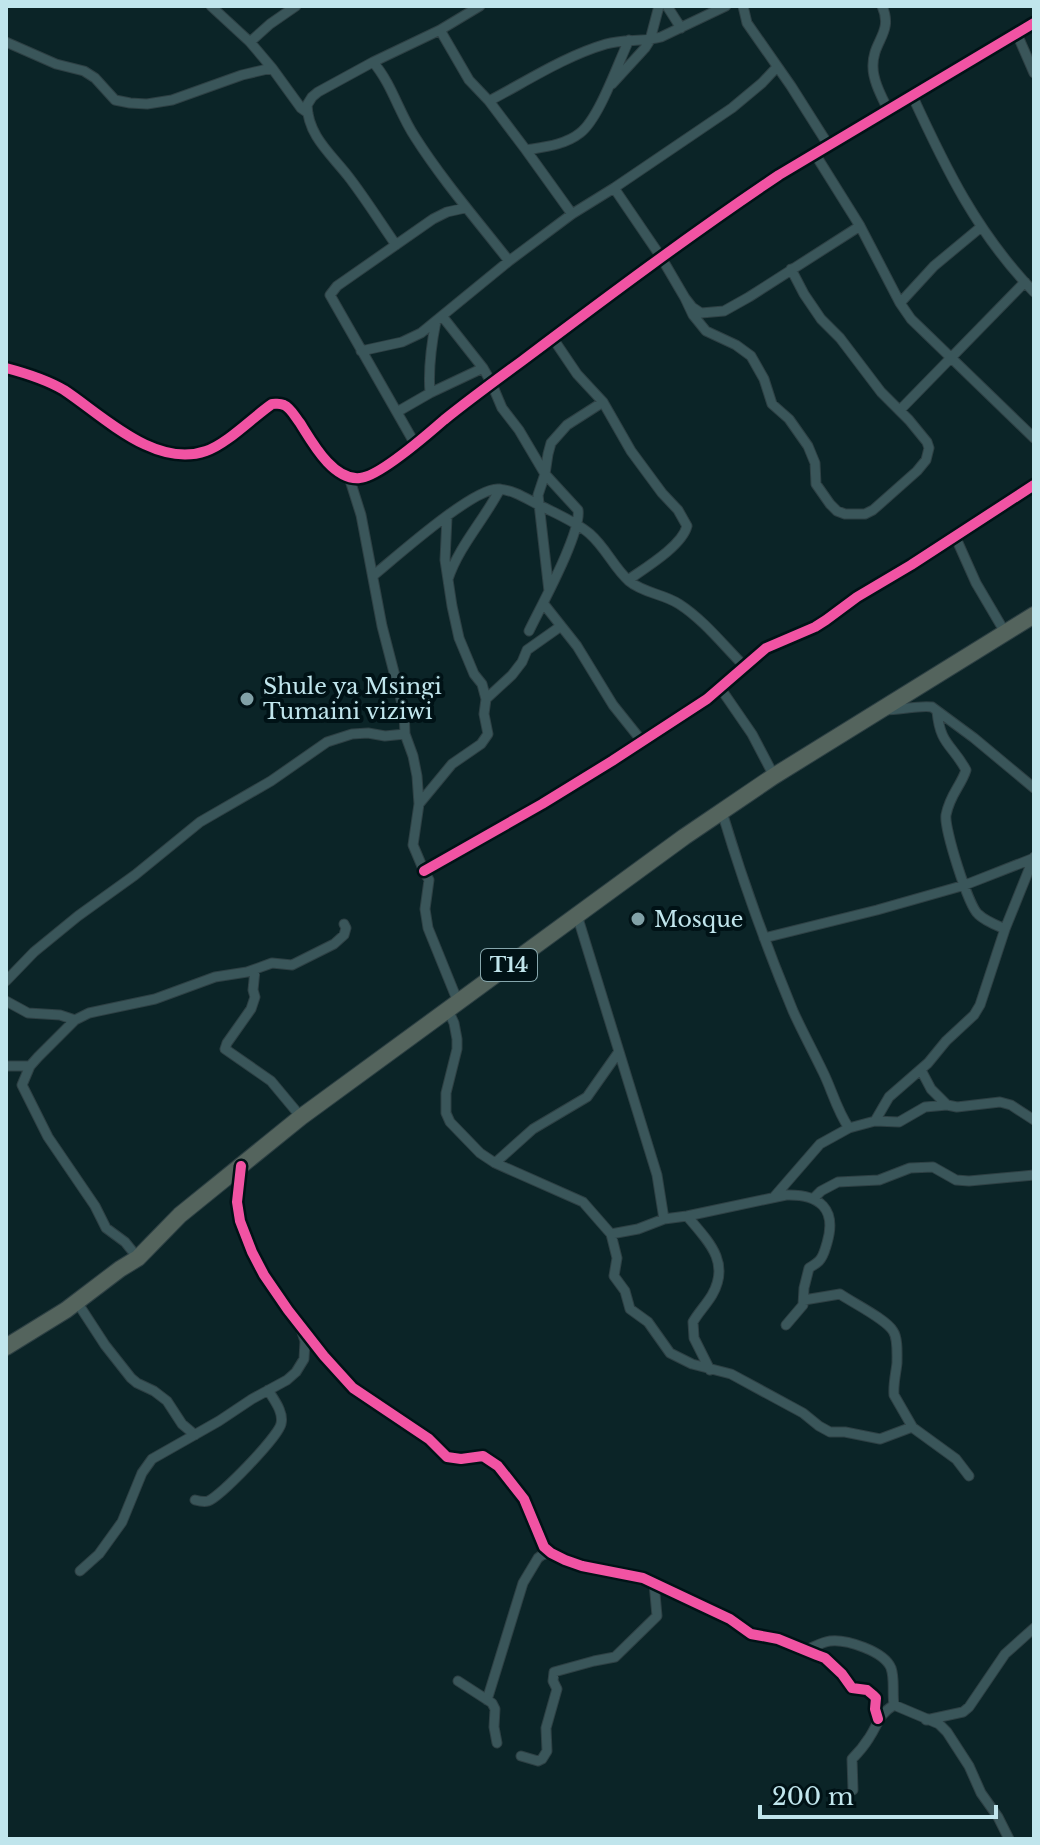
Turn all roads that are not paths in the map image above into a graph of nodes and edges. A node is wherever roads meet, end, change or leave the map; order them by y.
1 (211, 6) edge
2 (296, 6) edge
3 (480, 6) edge
4 (659, 6) edge
5 (667, 6) edge
6 (726, 6) edge
7 (743, 6) edge
8 (882, 6) edge
9 (1034, 23) edge
10 (681, 28) junction
11 (440, 30) junction
12 (1017, 34) junction
13 (629, 40) junction
14 (650, 40) junction
15 (6, 42) edge
16 (250, 42) junction
17 (373, 62) junction
18 (777, 67) junction
19 (272, 68) junction
20 (1034, 73) edge
21 (607, 89) junction
22 (912, 95) junction
23 (489, 101) junction
24 (888, 110) junction
25 (308, 113) junction
26 (829, 146) junction
27 (526, 150) junction
28 (815, 154) junction
29 (614, 188) junction
30 (465, 208) junction
31 (572, 214) junction
32 (860, 226) junction
33 (981, 227) junction
34 (396, 245) junction
35 (661, 257) junction
36 (509, 261) junction
37 (791, 269) junction
38 (1025, 282) junction
39 (1034, 292) edge
40 (685, 298) junction
41 (900, 303) junction
42 (439, 318) junction
43 (552, 337) junction
44 (361, 351) junction
45 (951, 357) junction
46 (6, 368) edge
47 (483, 368) junction
48 (491, 382) junction
49 (430, 393) junction
50 (603, 402) junction
51 (900, 410) junction
52 (397, 412) junction
53 (1034, 438) edge
54 (415, 444) junction
55 (349, 477) junction
56 (543, 478) junction
57 (1034, 485) edge
58 (500, 489) junction
59 (520, 495) junction
60 (539, 506) junction
61 (447, 517) junction
62 (578, 525) junction
63 (955, 536) junction
64 (374, 575) junction
65 (448, 579) junction
66 (628, 580) junction
67 (549, 591) junction
68 (543, 603) junction
69 (1034, 615) edge
70 (561, 626) junction
71 (529, 631) dead end
72 (1006, 634) junction
73 (745, 667) junction
74 (721, 689) junction
75 (486, 699) junction
76 (879, 711) junction
77 (937, 711) junction
78 (405, 734) junction
79 (641, 740) junction
80 (774, 776) junction
81 (1034, 788) edge
82 (419, 804) junction
83 (722, 812) junction
84 (1034, 857) edge
85 (424, 871) junction
86 (965, 885) junction
87 (577, 915) junction
88 (344, 924) dead end
89 (1005, 929) junction
90 (764, 938) junction
91 (255, 970) junction
92 (6, 981) edge
93 (6, 1001) edge
94 (453, 1006) junction
95 (75, 1020) junction
96 (618, 1053) junction
97 (30, 1066) junction
98 (6, 1068) edge
99 (921, 1070) junction
100 (22, 1085) junction
101 (947, 1105) junction
102 (301, 1117) junction
103 (1034, 1120) edge
104 (875, 1121) junction
105 (849, 1128) junction
106 (495, 1163) junction
107 (241, 1166) junction
108 (1034, 1175) edge
109 (774, 1197) junction
110 (814, 1198) junction
111 (687, 1216) junction
112 (664, 1219) junction
113 (611, 1234) junction
114 (138, 1258) junction
115 (804, 1300) junction
116 (77, 1302) junction
117 (786, 1325) dead end
118 (301, 1329) junction
119 (6, 1347) edge
120 (710, 1370) junction
121 (268, 1390) junction
122 (913, 1428) junction
123 (195, 1435) junction
124 (969, 1476) dead end
125 (195, 1500) dead end
126 (551, 1553) junction
127 (80, 1571) dead end
128 (654, 1583) junction
129 (1034, 1628) edge
130 (806, 1650) junction
131 (458, 1681) dead end
132 (487, 1700) junction
133 (894, 1705) junction
134 (878, 1719) junction
135 (926, 1720) junction
136 (497, 1743) dead end
137 (521, 1756) dead end
138 (853, 1790) dead end
139 (1009, 1839) edge

1 - 16 street
2 - 16 street
3 - 11 street
4 - 14 street
5 - 10 street
6 - 10 street
7 - 18 street
8 - 24 street
9 - 12 street
10 - 14 street
11 - 17 street
11 - 23 street
12 - 20 street
12 - 22 street
13 - 14 street
13 - 21 street
13 - 23 street
14 - 21 street
15 - 19 street
16 - 19 street
17 - 25 street
17 - 30 street
18 - 26 street
18 - 29 street
19 - 25 street
21 - 27 street
22 - 24 street
22 - 33 street
23 - 27 street
24 - 26 street
25 - 34 street
26 - 28 street
27 - 31 street
28 - 32 street
28 - 35 street
29 - 31 street
29 - 35 street
30 - 34 street
30 - 36 street
31 - 36 street
32 - 37 street
32 - 41 street
33 - 38 street
33 - 41 street
34 - 44 street
35 - 40 street
35 - 43 street
36 - 42 street
37 - 40 street
37 - 51 street
38 - 39 street
38 - 45 street
40 - 51 street
41 - 45 street
42 - 44 street
42 - 47 street
42 - 49 street
43 - 48 street
43 - 50 street
44 - 52 street
45 - 51 street
45 - 53 street
46 - 55 street
47 - 48 street
47 - 49 street
48 - 54 street
48 - 56 street
49 - 52 street
50 - 56 street
50 - 66 street
52 - 54 street
54 - 55 street
55 - 64 street
56 - 59 street
56 - 60 street
56 - 62 street
57 - 63 street
58 - 59 street
58 - 61 street
58 - 65 street
59 - 60 street
60 - 62 street
60 - 67 street
61 - 64 street
61 - 65 street
62 - 66 street
62 - 67 street
63 - 72 street
63 - 73 street
64 - 78 street
65 - 75 street
66 - 73 street
67 - 68 street
68 - 70 street
68 - 71 street
69 - 72 highway, T14
70 - 75 street
70 - 79 street
72 - 76 highway, T14
73 - 74 street
74 - 79 street
74 - 80 street
75 - 82 street
76 - 77 street
76 - 80 highway, T14
77 - 81 street
77 - 86 street
78 - 82 street
78 - 92 street
79 - 85 street
80 - 83 highway, T14
82 - 85 street
83 - 87 highway, T14
83 - 90 street
84 - 86 street
84 - 89 street
85 - 94 street
86 - 89 street
86 - 90 street
87 - 94 highway, T14
87 - 96 street
88 - 91 street
89 - 99 street
90 - 105 street
91 - 95 street
91 - 102 street
93 - 95 street
94 - 102 highway, T14
94 - 106 street
95 - 97 street
96 - 106 street
96 - 112 street
97 - 98 street
97 - 100 street
98 - 100 street
99 - 101 street
99 - 104 street
100 - 114 street
101 - 103 street
101 - 104 street
102 - 107 highway, T14
104 - 105 street
105 - 109 street
106 - 113 street
107 - 114 highway, T14
107 - 118 street
108 - 110 street
109 - 110 street
109 - 111 street
110 - 115 street
111 - 112 street
111 - 120 street
112 - 113 street
113 - 120 street
114 - 116 highway, T14
115 - 117 street
115 - 122 street
116 - 119 highway, T14
116 - 123 street
118 - 121 street
118 - 126 street
120 - 122 street
121 - 123 street
121 - 125 street
122 - 124 street
123 - 127 street
126 - 128 street
126 - 132 street
128 - 130 street
128 - 137 street
129 - 135 street
130 - 133 street
130 - 134 street
131 - 132 street
132 - 136 street
133 - 134 street
133 - 135 street
134 - 138 street
135 - 139 street

